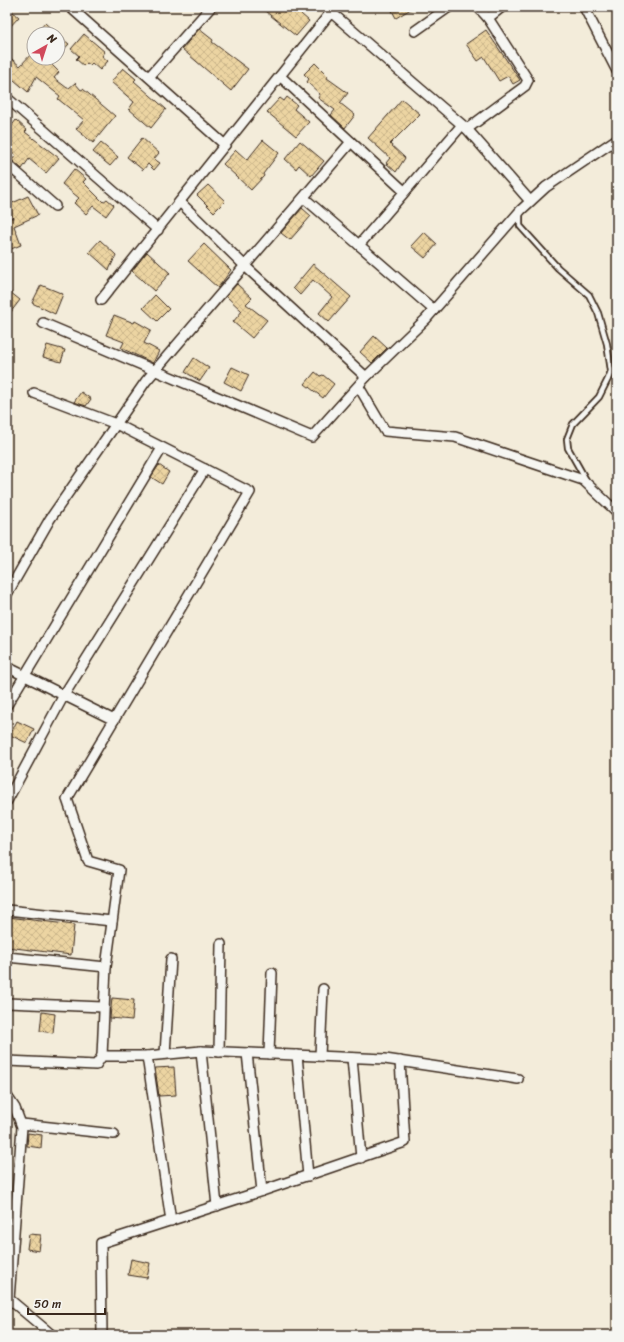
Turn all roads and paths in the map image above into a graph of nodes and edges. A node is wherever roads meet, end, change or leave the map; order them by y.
1 (70, 7) edge
2 (211, 7) edge
3 (449, 7) edge
4 (478, 7) edge
5 (502, 7) edge
6 (584, 7) edge
7 (330, 9) edge
8 (488, 18) junction
9 (415, 31) dead end
10 (617, 71) edge
11 (280, 76) junction
12 (149, 78) junction
13 (7, 98) edge
14 (465, 127) junction
15 (617, 139) edge
16 (351, 142) junction
17 (225, 145) junction
18 (7, 164) edge
19 (404, 191) junction
20 (304, 198) junction
21 (530, 201) junction
22 (180, 202) junction
23 (55, 206) dead end
24 (521, 210) junction
25 (158, 230) junction
26 (359, 245) junction
27 (246, 267) junction
28 (101, 300) dead end
29 (434, 310) junction
30 (43, 323) dead end
31 (155, 371) junction
32 (366, 377) junction
33 (359, 387) junction
34 (34, 393) dead end
35 (116, 424) junction
36 (162, 448) junction
37 (205, 469) junction
38 (586, 481) junction
39 (617, 512) edge
40 (7, 594) edge
41 (7, 667) edge
42 (26, 676) junction
43 (64, 695) junction
44 (7, 705) edge
45 (114, 720) junction
46 (7, 801) edge
47 (7, 910) edge
48 (112, 921) junction
49 (222, 944) dead end
50 (7, 957) edge
51 (171, 959) dead end
52 (106, 967) junction
53 (272, 973) dead end
54 (323, 989) dead end
55 (7, 1003) edge
56 (103, 1007) junction
57 (201, 1051) junction
58 (219, 1052) junction
59 (247, 1053) junction
60 (165, 1054) junction
61 (269, 1054) junction
62 (296, 1055) junction
63 (102, 1056) junction
64 (147, 1056) junction
65 (320, 1056) junction
66 (352, 1058) junction
67 (7, 1061) edge
68 (400, 1062) junction
69 (518, 1079) dead end
70 (7, 1096) edge
71 (22, 1124) junction
72 (114, 1134) dead end
73 (361, 1158) junction
74 (308, 1176) junction
75 (262, 1191) junction
76 (218, 1206) junction
77 (171, 1221) junction
78 (9, 1262) edge
79 (52, 1335) edge
80 (102, 1335) edge

1 - 12 street
2 - 12 street
3 - 9 street
4 - 8 street
5 - 8 street
6 - 10 street
7 - 11 street
7 - 14 street
8 - 14 street
11 - 16 street
11 - 17 street
12 - 17 street
13 - 25 street
14 - 19 street
14 - 21 street
15 - 21 street
16 - 19 street
16 - 20 street
17 - 22 street
18 - 23 street
19 - 26 street
20 - 26 street
20 - 27 street
21 - 24 street
22 - 25 street
22 - 27 street
24 - 29 street
24 - 38 lane
25 - 28 street
26 - 29 street
27 - 31 street
27 - 32 street
29 - 32 street
30 - 31 street
31 - 33 street
31 - 35 street
32 - 33 street
33 - 38 street
34 - 35 street
35 - 36 street
35 - 40 street
36 - 37 street
36 - 42 street
37 - 43 street
37 - 45 street
38 - 39 street
41 - 42 street
42 - 43 street
42 - 44 street
43 - 45 street
43 - 46 street
45 - 48 street
47 - 48 street
48 - 52 street
49 - 58 street
50 - 52 street
51 - 60 street
52 - 56 street
53 - 61 street
54 - 65 street
55 - 56 street
56 - 63 street
57 - 58 street
57 - 60 street
57 - 76 street
58 - 59 street
59 - 61 street
59 - 75 street
60 - 64 street
61 - 62 street
62 - 65 street
62 - 74 street
63 - 64 street
63 - 67 street
64 - 77 street
65 - 66 street
66 - 68 street
66 - 73 street
68 - 69 street
68 - 73 street
70 - 71 street
71 - 72 street
71 - 78 street
73 - 74 street
74 - 75 street
75 - 76 street
76 - 77 street
77 - 80 street
78 - 79 street

